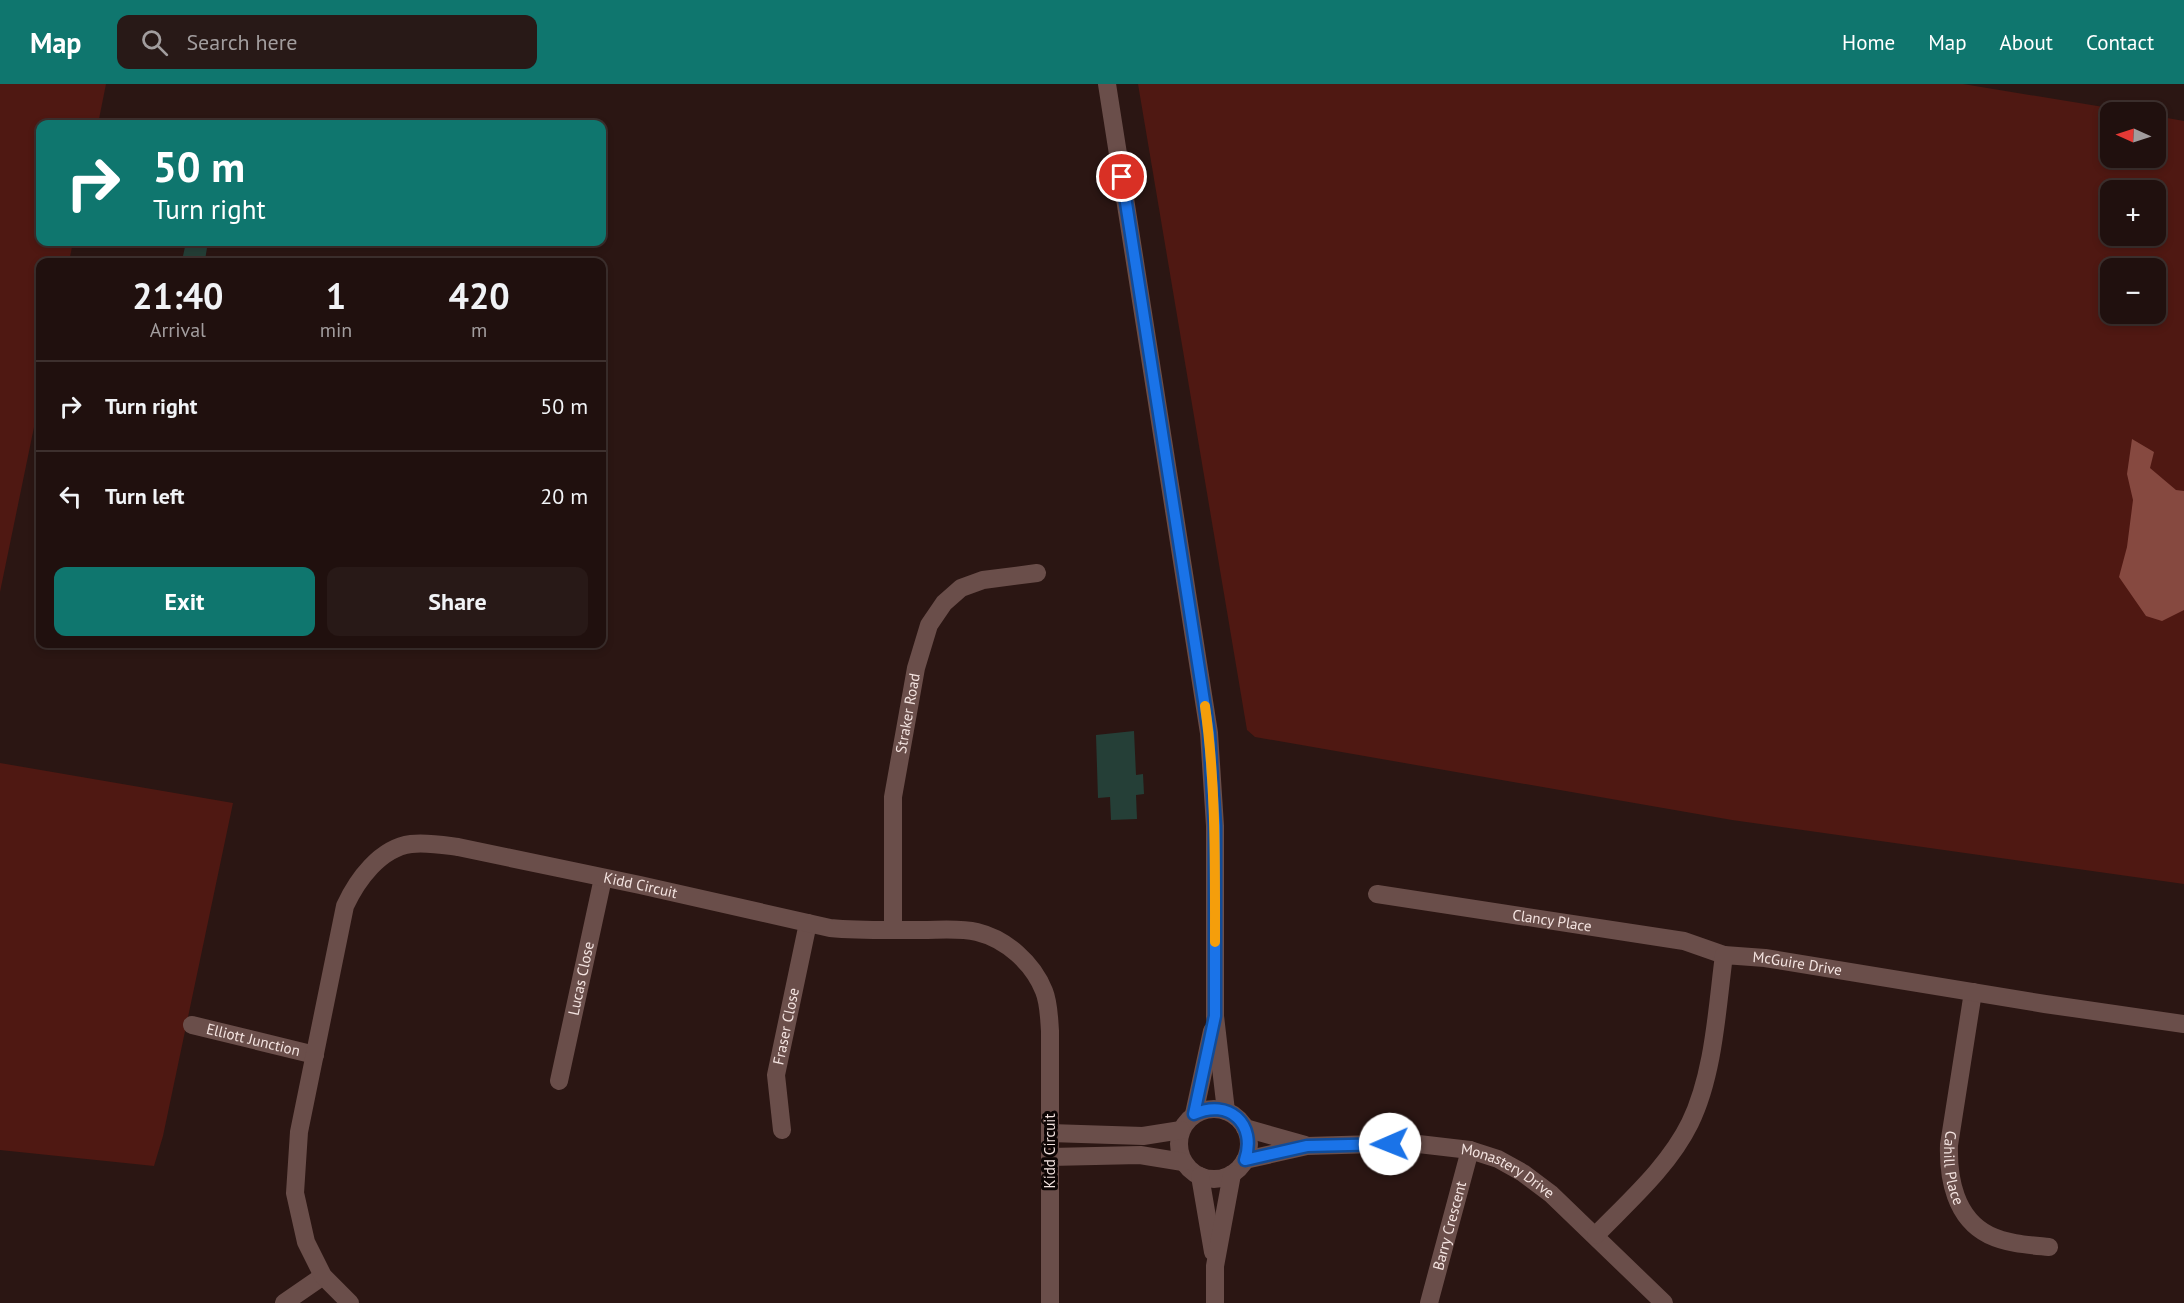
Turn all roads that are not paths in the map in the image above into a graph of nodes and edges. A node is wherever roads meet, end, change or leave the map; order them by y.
1 (1107, 84) edge
2 (1037, 573) dead end
3 (603, 878) junction
4 (1377, 894) dead end
5 (808, 923) junction
6 (894, 930) junction
7 (1724, 955) junction
8 (1973, 992) junction
9 (1215, 1016) junction
10 (2184, 1024) edge
11 (192, 1025) dead end
12 (315, 1055) junction
13 (559, 1081) dead end
14 (1226, 1111) junction
15 (1194, 1114) junction
16 (1245, 1128) junction
17 (782, 1130) dead end
18 (1181, 1130) junction
19 (1050, 1133) junction
20 (1307, 1146) junction
21 (1470, 1150) junction
22 (1050, 1157) junction
23 (1245, 1160) junction
24 (1183, 1162) junction
25 (1232, 1174) junction
26 (1200, 1176) junction
27 (1596, 1235) junction
28 (2049, 1247) dead end
29 (1215, 1266) junction
30 (323, 1276) junction
31 (284, 1303) edge
32 (350, 1303) edge
33 (1050, 1303) edge
34 (1215, 1303) edge
35 (1429, 1303) edge
36 (1664, 1303) edge

1 - 9 street
2 - 6 street, Straker Road
3 - 5 street, Kidd Circuit
3 - 12 street, Kidd Circuit
3 - 13 street, Lucas Close
4 - 7 street, Clancy Place
5 - 6 street, Kidd Circuit
5 - 17 street, Fraser Close
6 - 19 street, Kidd Circuit
7 - 8 street, McGuire Drive
7 - 27 street
8 - 10 street, McGuire Drive
8 - 28 street, Cahill Place
9 - 14 street
9 - 15 street
11 - 12 street, Elliott Junction
12 - 30 street, Kidd Circuit
14 - 15 street
14 - 16 street
15 - 18 street
16 - 20 street, Monastery Drive
16 - 23 street
18 - 19 street
18 - 24 street
19 - 22 street, Kidd Circuit
20 - 21 street, Monastery Drive
20 - 23 street, Monastery Drive
21 - 27 street, Monastery Drive
21 - 35 street, Barry Crescent
22 - 24 street
22 - 33 street, Kidd Circuit
23 - 25 street
24 - 26 street
25 - 26 street
25 - 29 street
26 - 29 street
27 - 36 street, Monastery Drive
29 - 34 street
30 - 31 street
30 - 32 street, Kidd Circuit

